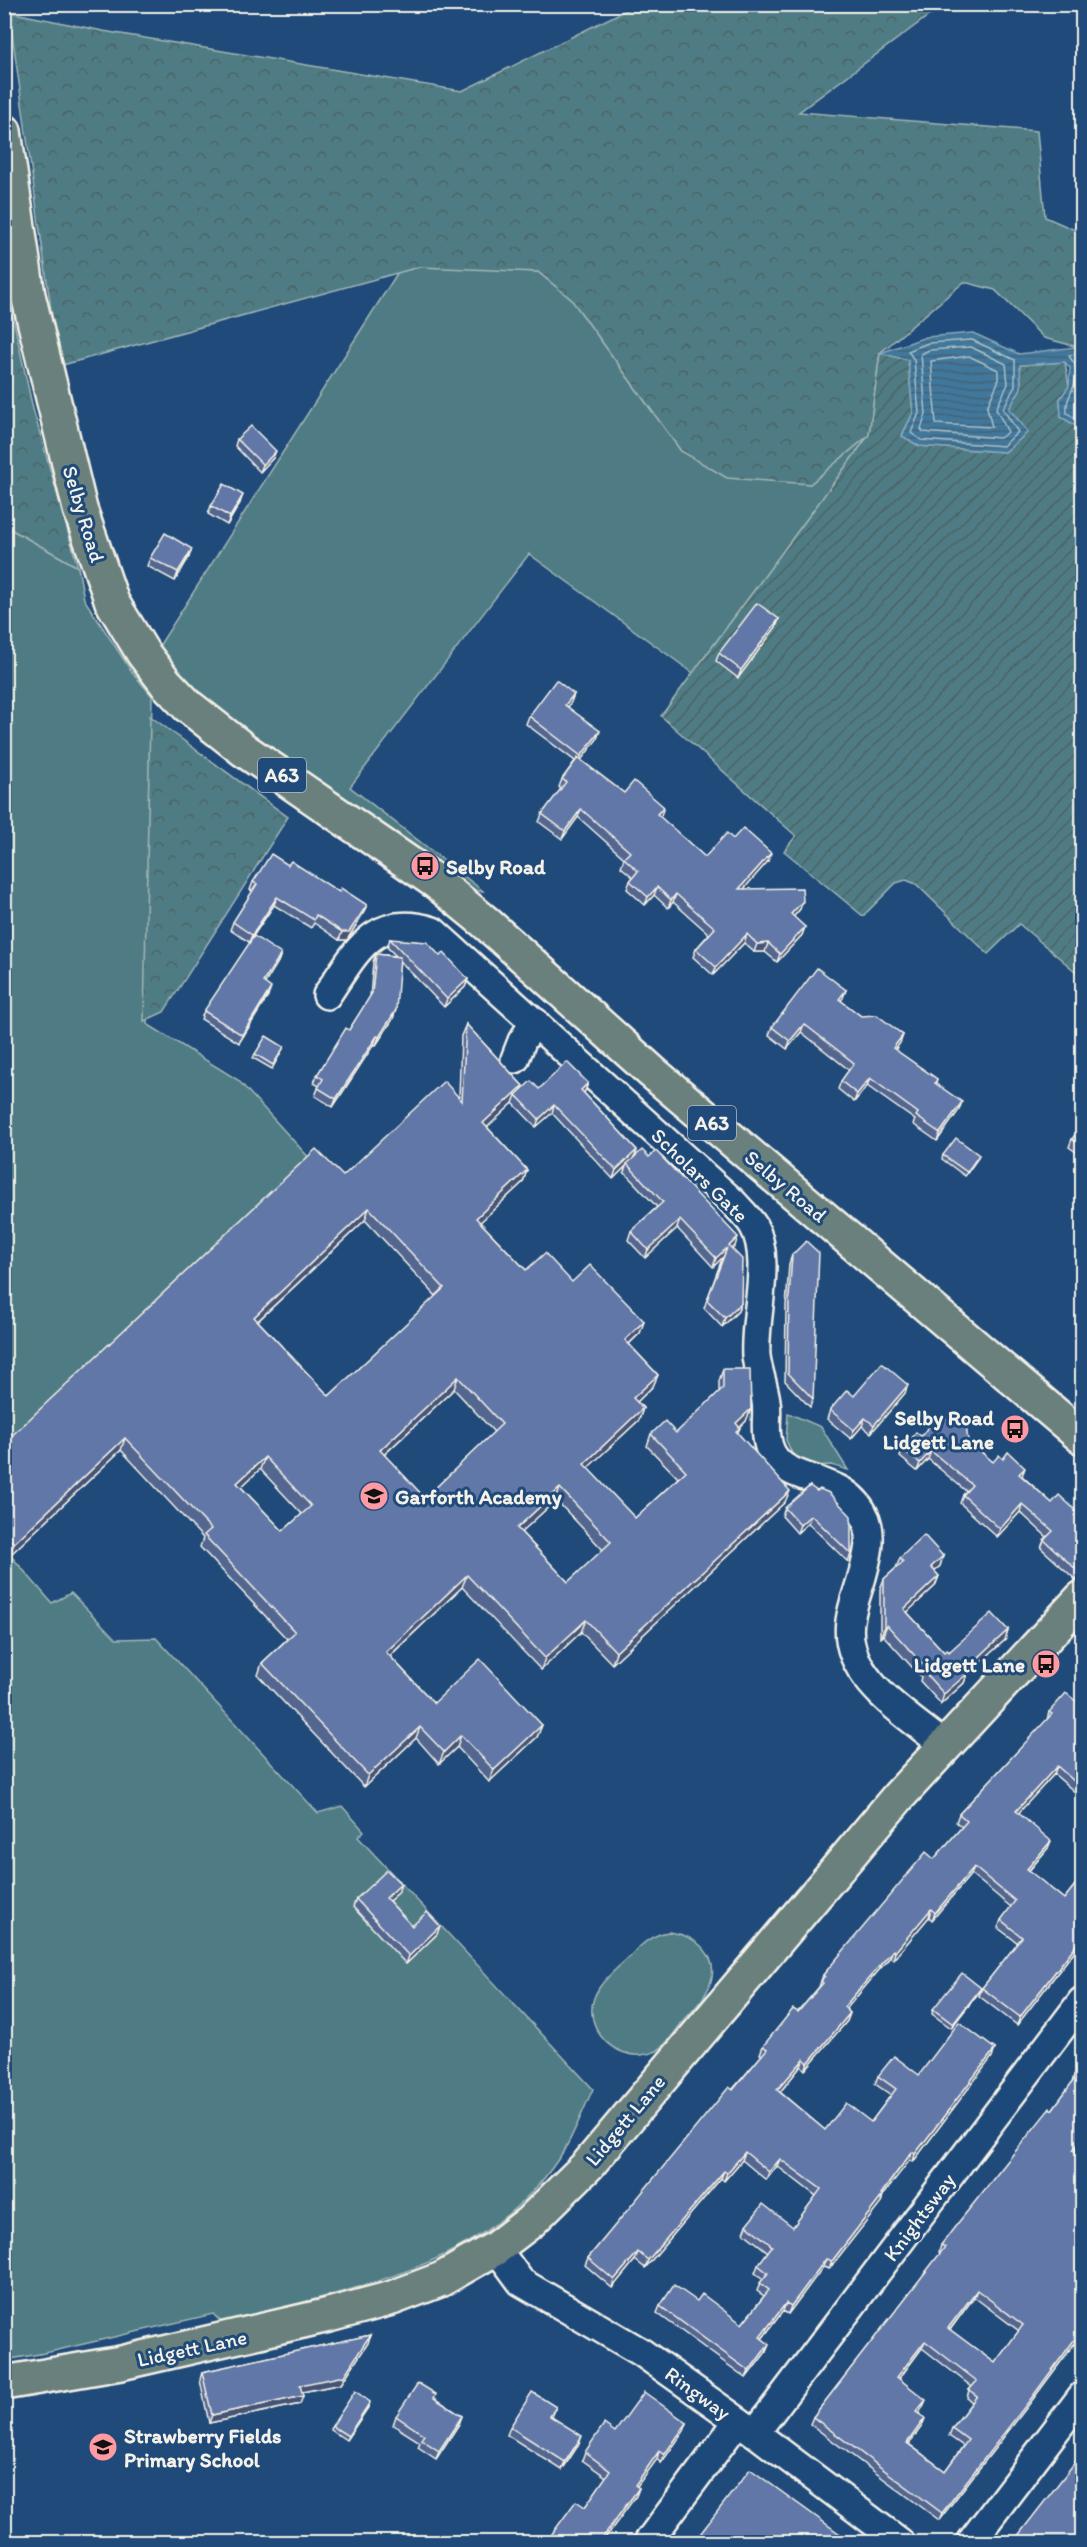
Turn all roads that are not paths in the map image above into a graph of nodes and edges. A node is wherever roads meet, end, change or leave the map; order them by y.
1 (4, 131) edge
2 (327, 995) dead end
3 (535, 1022) junction
4 (515, 1059) dead end
5 (1083, 1437) edge
6 (1083, 1598) edge
7 (945, 1746) junction
8 (1083, 2001) edge
9 (496, 2248) junction
10 (4, 2383) edge
11 (1083, 2396) edge
12 (746, 2427) junction
13 (648, 2542) edge
14 (900, 2542) edge
15 (971, 2542) edge

1 - 5 main road, Selby Road / A63
2 - 3 street, Scholars Gate
3 - 4 street
3 - 7 street, Scholars Gate
6 - 7 main road, Lidgett Lane
7 - 9 main road, Lidgett Lane
8 - 12 street, Knightsway
9 - 10 main road, Lidgett Lane
9 - 12 street, Ringway
11 - 15 street
12 - 13 street, Knightsway
12 - 14 street, Ringway

